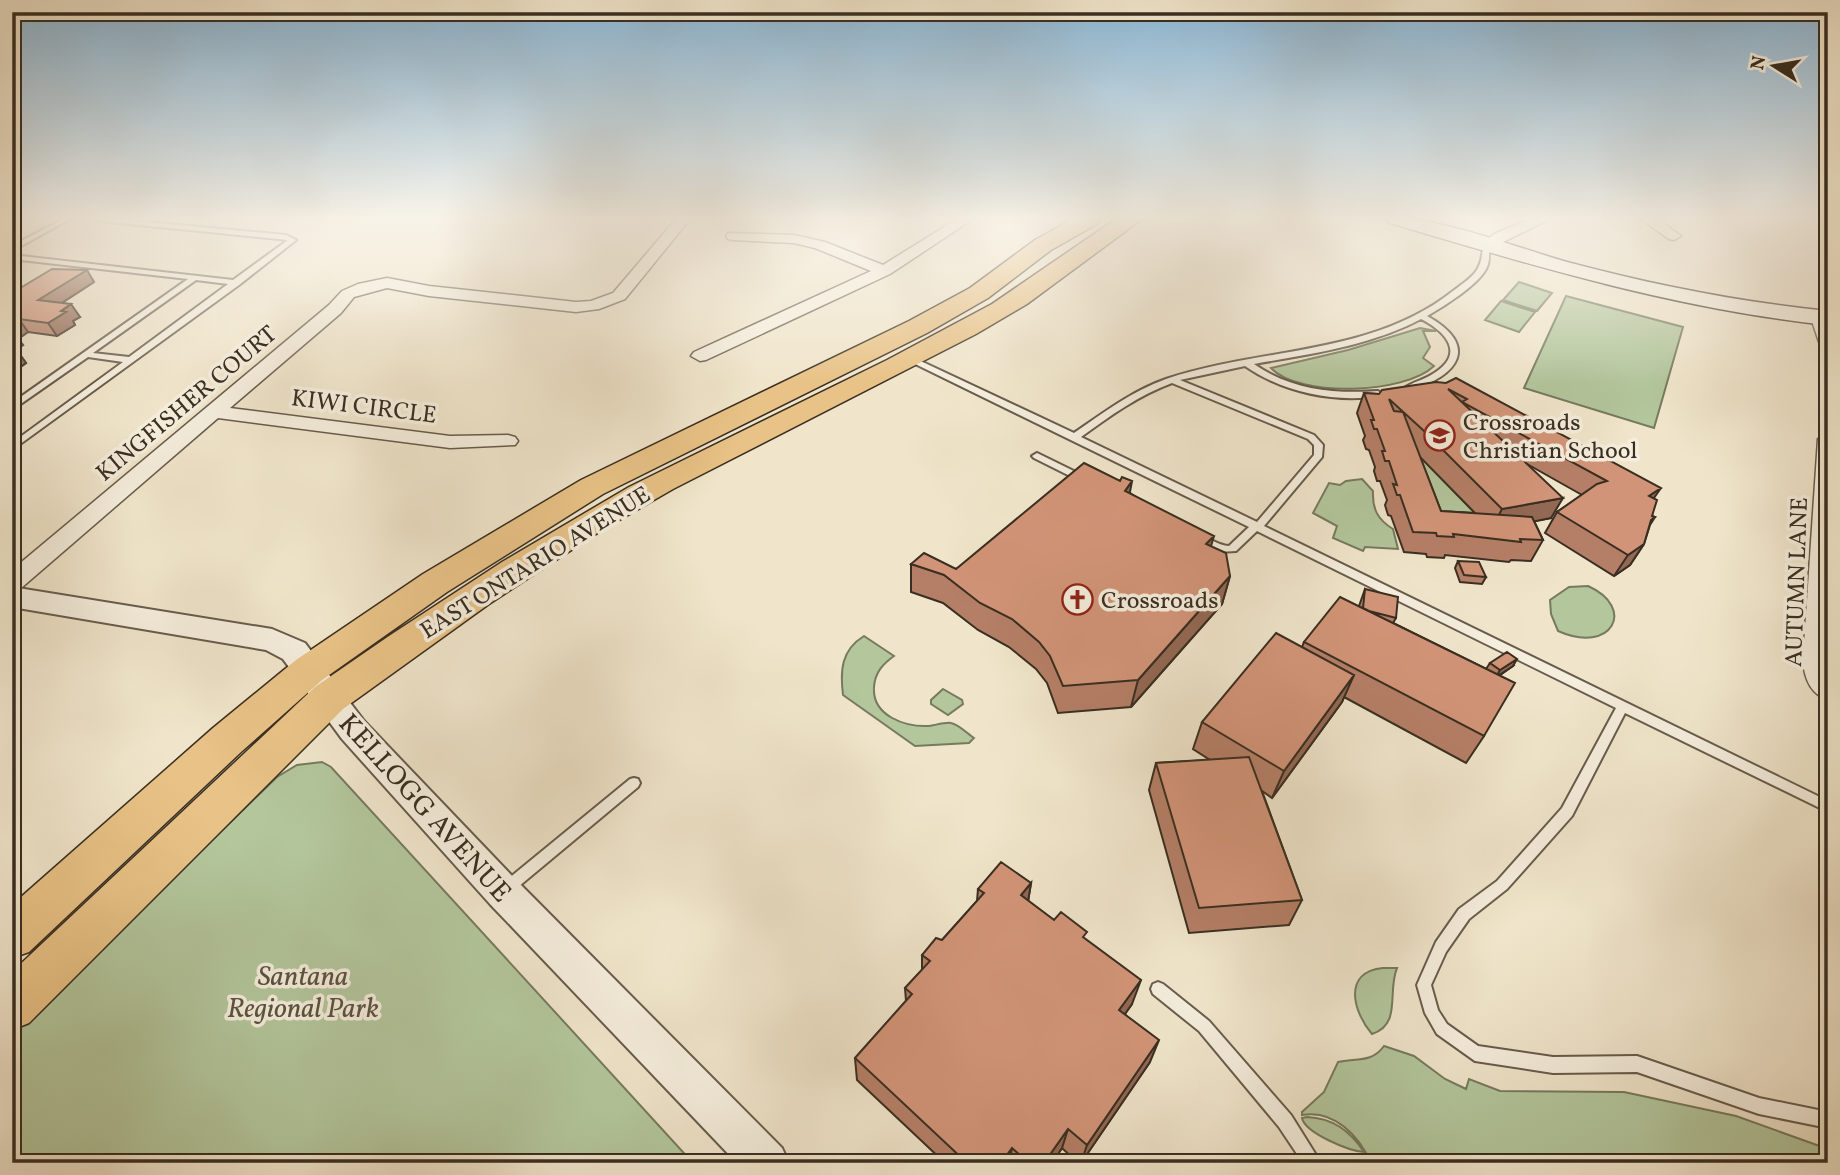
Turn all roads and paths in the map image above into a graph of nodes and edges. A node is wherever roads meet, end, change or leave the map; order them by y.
1 (159, 274) edge
2 (249, 274) edge
3 (637, 274) edge
4 (878, 274) edge
5 (1005, 274) edge
6 (1053, 274) edge
7 (1477, 274) edge
8 (1587, 274) edge
9 (195, 278) junction
10 (236, 283) junction
11 (1420, 315) junction
12 (1823, 318) edge
13 (1828, 342) edge
14 (87, 355) junction
15 (700, 356) dead end
16 (131, 360) junction
17 (915, 362) junction
18 (1247, 363) junction
19 (1434, 378) junction
20 (1173, 380) junction
21 (1444, 384) edge
22 (1396, 390) edge
23 (1386, 392) edge
24 (12, 407) edge
25 (214, 412) junction
26 (1075, 437) junction
27 (1828, 439) edge
28 (508, 441) dead end
29 (13, 445) edge
30 (1037, 456) dead end
31 (1092, 483) edge
32 (1257, 527) junction
33 (1187, 532) edge
34 (12, 583) edge
35 (12, 597) edge
36 (319, 684) junction
37 (1824, 687) edge
38 (1622, 708) junction
39 (634, 783) dead end
40 (1828, 807) edge
41 (503, 892) junction
42 (12, 936) edge
43 (1158, 989) dead end
44 (12, 1006) edge
45 (1828, 1120) edge
46 (767, 1163) edge
47 (1313, 1163) edge

1 - 9 lane
2 - 10 lane
3 - 25 street, KINGFISHER COURT
4 - 15 street
5 - 36 main road, EAST ONTARIO AVENUE
6 - 17 main road, EAST ONTARIO AVENUE
7 - 11 lane
8 - 12 main road
9 - 10 lane
9 - 14 lane
10 - 16 lane
11 - 18 lane
11 - 19 lane
12 - 13 street
14 - 16 lane
14 - 24 lane
16 - 29 lane
17 - 26 lane
17 - 36 main road, EAST ONTARIO AVENUE
18 - 20 lane
18 - 23 lane
19 - 21 lane
19 - 22 lane
20 - 26 lane
20 - 32 lane
25 - 28 street, KIWI CIRCLE
25 - 34 street, KINGFISHER COURT
26 - 32 lane
27 - 37 street, AUTUMN LANE
30 - 31 lane
32 - 33 lane
32 - 38 lane
35 - 36 street, KELLOGG AVENUE
36 - 41 street, KELLOGG AVENUE
36 - 42 main road, EAST ONTARIO AVENUE
36 - 44 main road, EAST ONTARIO AVENUE
38 - 40 lane
38 - 45 lane
39 - 41 lane
41 - 46 street, KELLOGG AVENUE
43 - 47 lane

